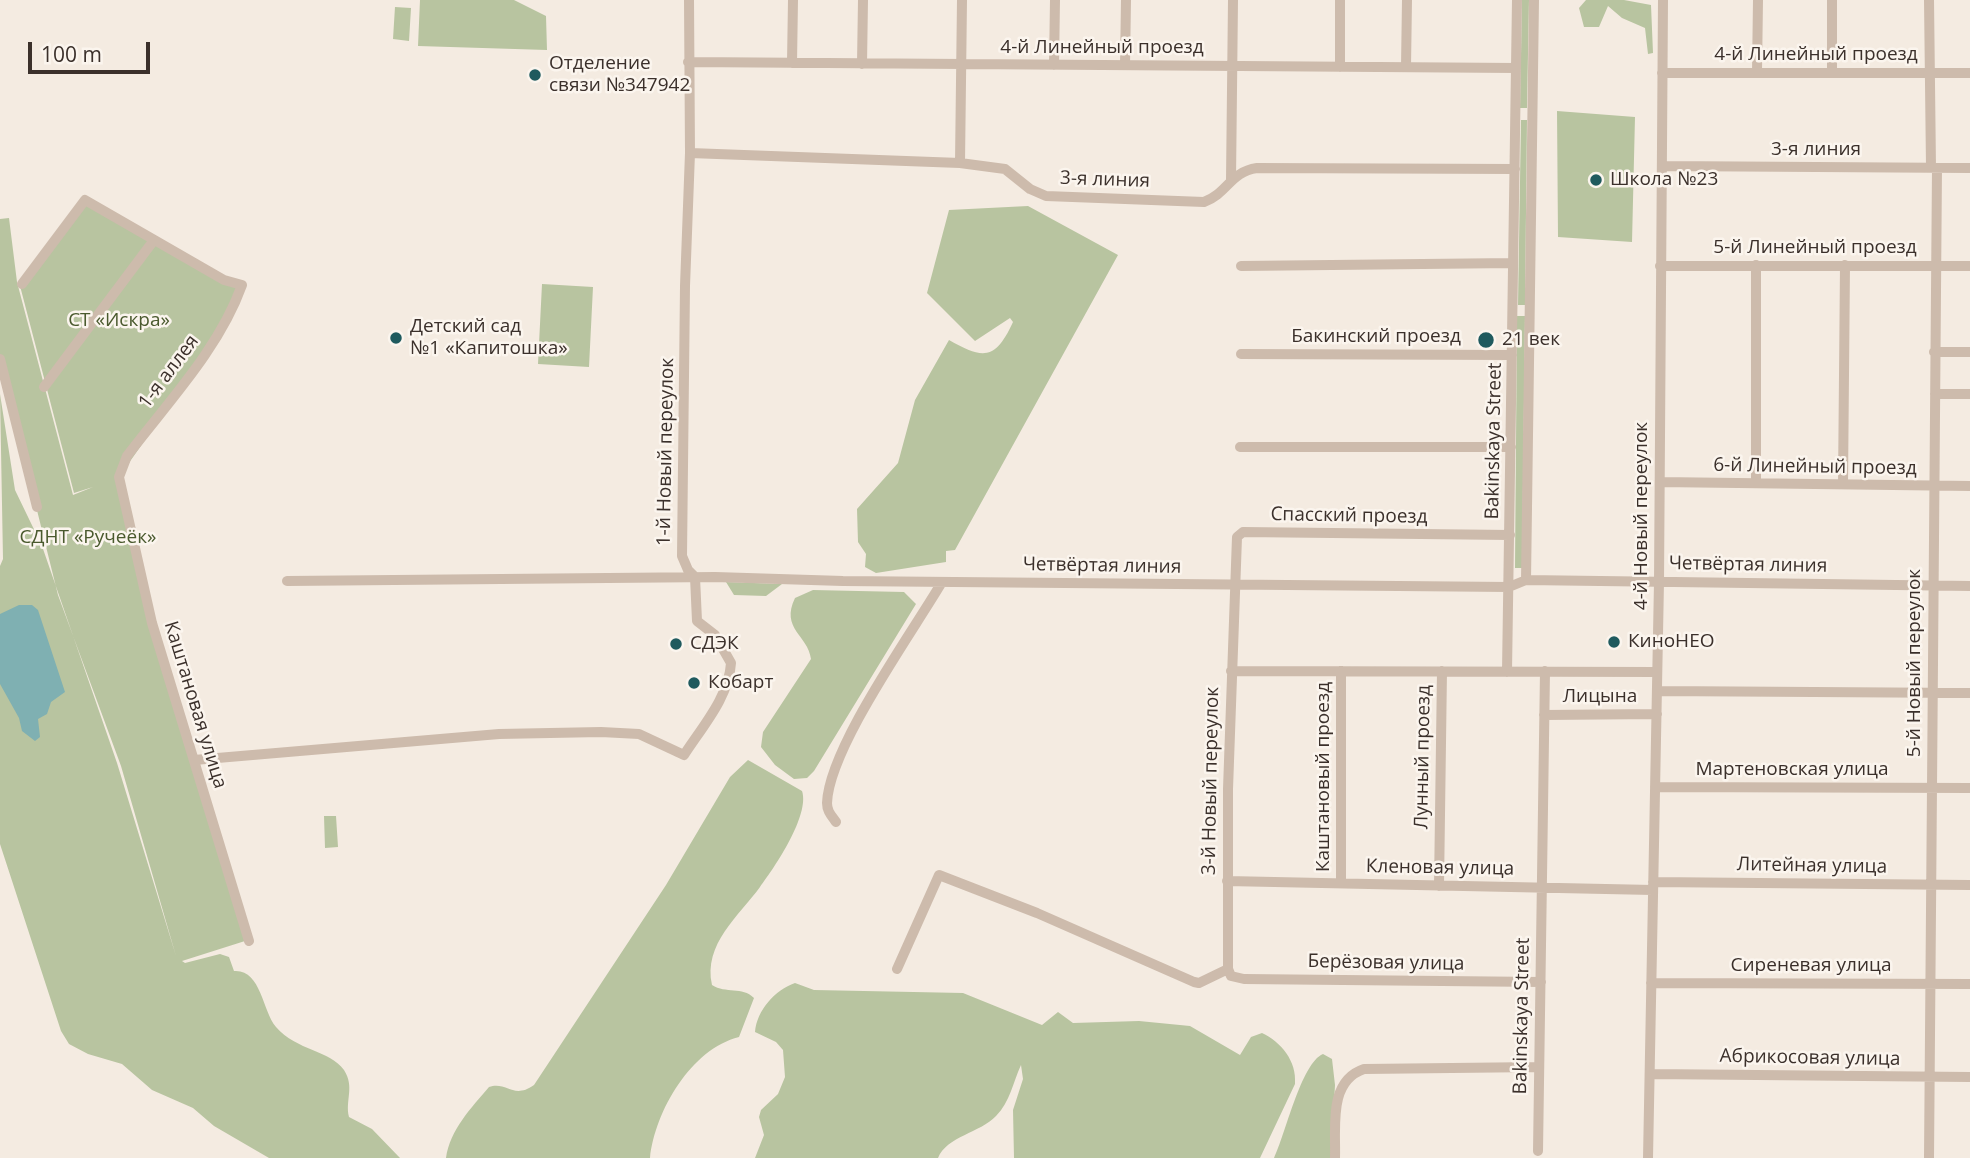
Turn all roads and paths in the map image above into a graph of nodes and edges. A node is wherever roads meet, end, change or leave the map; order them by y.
1 (689, 0) edge
2 (793, 0) edge
3 (863, 0) edge
4 (962, 0) edge
5 (1055, 0) edge
6 (1126, 0) edge
7 (1233, 0) edge
8 (1340, 0) edge
9 (1407, 0) edge
10 (1517, 0) edge
11 (1534, 0) edge
12 (1662, 0) edge
13 (1758, 0) edge
14 (1832, 0) edge
15 (1929, 0) edge
16 (688, 62) junction
17 (792, 64) junction
18 (862, 64) junction
19 (961, 64) junction
20 (1054, 65) junction
21 (1125, 65) junction
22 (1233, 66) junction
23 (1340, 67) junction
24 (1406, 67) junction
25 (1516, 68) junction
26 (1832, 71) junction
27 (1757, 72) junction
28 (1928, 72) junction
29 (1662, 73) junction
30 (1970, 73) edge
31 (1516, 116) junction
32 (1533, 116) junction
33 (690, 153) junction
34 (960, 163) junction
35 (1662, 166) junction
36 (1934, 168) junction
37 (1970, 168) edge
38 (1515, 169) junction
39 (1231, 180) junction
40 (154, 240) junction
41 (1513, 263) junction
42 (1241, 265) dead end
43 (1756, 265) junction
44 (1845, 265) junction
45 (1660, 266) junction
46 (1935, 266) junction
47 (1970, 266) edge
48 (22, 284) dead end
49 (1512, 312) junction
50 (1530, 312) junction
51 (1934, 352) junction
52 (1970, 352) edge
53 (1241, 354) dead end
54 (1512, 355) junction
55 (1, 364) edge
56 (44, 387) dead end
57 (1935, 394) junction
58 (1970, 394) edge
59 (1240, 447) dead end
60 (1511, 447) junction
61 (119, 477) joint
62 (1660, 482) junction
63 (1756, 483) junction
64 (1843, 484) junction
65 (1934, 486) junction
66 (1970, 486) edge
67 (37, 507) dead end
68 (1510, 535) junction
69 (695, 577) junction
70 (1527, 580) junction
71 (287, 581) dead end
72 (942, 582) junction
73 (1659, 582) junction
74 (1235, 585) junction
75 (1933, 585) junction
76 (1970, 586) edge
77 (1509, 587) junction
78 (1231, 671) junction
79 (1341, 671) junction
80 (1442, 671) junction
81 (1545, 671) junction
82 (1507, 672) junction
83 (1657, 672) junction
84 (1657, 691) junction
85 (1932, 693) junction
86 (1970, 693) edge
87 (1657, 714) junction
88 (1544, 715) junction
89 (194, 760) junction
90 (1655, 787) junction
91 (1931, 788) junction
92 (1970, 788) edge
93 (836, 822) dead end
94 (1227, 881) junction
95 (1341, 884) junction
96 (1931, 885) junction
97 (1970, 885) edge
98 (1439, 886) junction
99 (1653, 886) junction
100 (1542, 888) junction
101 (249, 941) dead end
102 (897, 969) dead end
103 (1229, 972) junction
104 (1541, 982) junction
105 (1651, 983) junction
106 (1930, 984) junction
107 (1970, 984) edge
108 (1539, 1067) junction
109 (1650, 1074) junction
110 (1931, 1076) junction
111 (1970, 1077) edge
112 (1538, 1151) dead end
113 (1335, 1158) edge
114 (1648, 1158) edge
115 (1929, 1158) edge

1 - 16 street, 1-й Новый переулок
2 - 17 street
3 - 18 street
4 - 19 street
5 - 20 street
6 - 21 street
7 - 22 street
8 - 23 street
9 - 24 street
10 - 25 street, Bakinskaya Street
11 - 32 street, Bakinskaya Street
12 - 29 street, 4-й Новый переулок
13 - 27 street
14 - 26 street
15 - 28 street, 5-й Новый переулок
16 - 17 street, 4-й Линейный проезд
16 - 33 street, 1-й Новый переулок
17 - 18 street, 4-й Линейный проезд
18 - 19 street, 4-й Линейный проезд
19 - 20 street, 4-й Линейный проезд
19 - 34 street
20 - 21 street, 4-й Линейный проезд
21 - 22 street, 4-й Линейный проезд
22 - 23 street, 4-й Линейный проезд
22 - 39 street
23 - 24 street, 4-й Линейный проезд
24 - 25 street, 4-й Линейный проезд
25 - 31 street, Bakinskaya Street
26 - 27 street, 4-й Линейный проезд
26 - 28 street, 4-й Линейный проезд
27 - 29 street, 4-й Линейный проезд
28 - 30 street, 4-й Линейный проезд
28 - 36 street, 5-й Новый переулок
29 - 35 street, 4-й Новый переулок
31 - 32 street
31 - 38 street, Bakinskaya Street
32 - 50 street, Bakinskaya Street
33 - 34 street, 3-я линия
33 - 69 street, 1-й Новый переулок
34 - 39 street, 3-я линия
35 - 36 street, 3-я линия
35 - 45 street, 4-й Новый переулок
36 - 37 street, 3-я линия
36 - 46 street, 5-й Новый переулок
38 - 39 street, 3-я линия
38 - 41 street, Bakinskaya Street
40 - 48 street
40 - 56 street
40 - 61 street, 1-я аллея
41 - 42 street
41 - 49 street, Bakinskaya Street
43 - 44 street, 5-й Линейный проезд
43 - 45 street, 5-й Линейный проезд
43 - 63 street
44 - 46 street, 5-й Линейный проезд
44 - 64 street
45 - 62 street, 4-й Новый переулок
46 - 47 street, 5-й Линейный проезд
46 - 51 street, 5-й Новый переулок
49 - 50 street
49 - 54 street, Bakinskaya Street
50 - 70 street, Bakinskaya Street
51 - 52 street
51 - 57 street, 5-й Новый переулок
53 - 54 street, Бакинский проезд
54 - 60 street, Bakinskaya Street
55 - 67 street
57 - 58 street
57 - 65 street, 5-й Новый переулок
59 - 60 street
60 - 68 street, Bakinskaya Street
61 - 89 street, Каштановая улица
62 - 63 street, 6-й Линейный проезд
62 - 73 street, 4-й Новый переулок
63 - 64 street, 6-й Линейный проезд
64 - 65 street, 6-й Линейный проезд
65 - 66 street, 6-й Линейный проезд
65 - 75 street, 5-й Новый переулок
68 - 74 street, Спасский проезд
68 - 77 street, Bakinskaya Street
69 - 71 street, Четвёртая линия
69 - 72 street, Четвёртая линия
69 - 89 street, 1-й Новый переулок
70 - 73 street, Четвёртая линия
70 - 77 street
72 - 74 street, Четвёртая линия
72 - 93 street
73 - 75 street, Четвёртая линия
73 - 83 street, 4-й Новый переулок
74 - 77 street, Четвёртая линия
74 - 78 street, 3-й Новый переулок
75 - 76 street, Четвёртая линия
75 - 85 street, 5-й Новый переулок
77 - 82 street, Bakinskaya Street
78 - 79 street
78 - 94 street, 3-й Новый переулок
79 - 80 street
79 - 95 street, Каштановый проезд
80 - 82 street
80 - 98 street, Лунный проезд
81 - 82 street
81 - 83 street
81 - 88 street, Bakinskaya Street
83 - 84 street, 4-й Новый переулок
84 - 85 street
84 - 87 street, 4-й Новый переулок
85 - 86 street
85 - 91 street, 5-й Новый переулок
87 - 88 street, Лицына
87 - 90 street, 4-й Новый переулок
88 - 100 street, Bakinskaya Street
89 - 101 street, Каштановая улица
90 - 91 street, Мартеновская улица
90 - 99 street, 4-й Новый переулок
91 - 92 street, Мартеновская улица
91 - 96 street, 5-й Новый переулок
94 - 95 street, Кленовая улица
94 - 103 street, 3-й Новый переулок
95 - 98 street, Кленовая улица
96 - 97 street, Литейная улица
96 - 99 street, Литейная улица
96 - 106 street, 5-й Новый переулок
98 - 100 street, Кленовая улица
99 - 100 street, Кленовая улица
99 - 105 street, 4-й Новый переулок
100 - 104 street, Bakinskaya Street
102 - 103 street
103 - 104 street, Берёзовая улица
104 - 108 street, Bakinskaya Street
105 - 106 street, Сиреневая улица
105 - 109 street, 4-й Новый переулок
106 - 107 street, Сиреневая улица
106 - 110 street, 5-й Новый переулок
108 - 112 street, Bakinskaya Street
108 - 113 street
109 - 110 street, Абрикосовая улица
109 - 114 street, 4-й Новый переулок
110 - 111 street, Абрикосовая улица
110 - 115 street, 5-й Новый переулок

